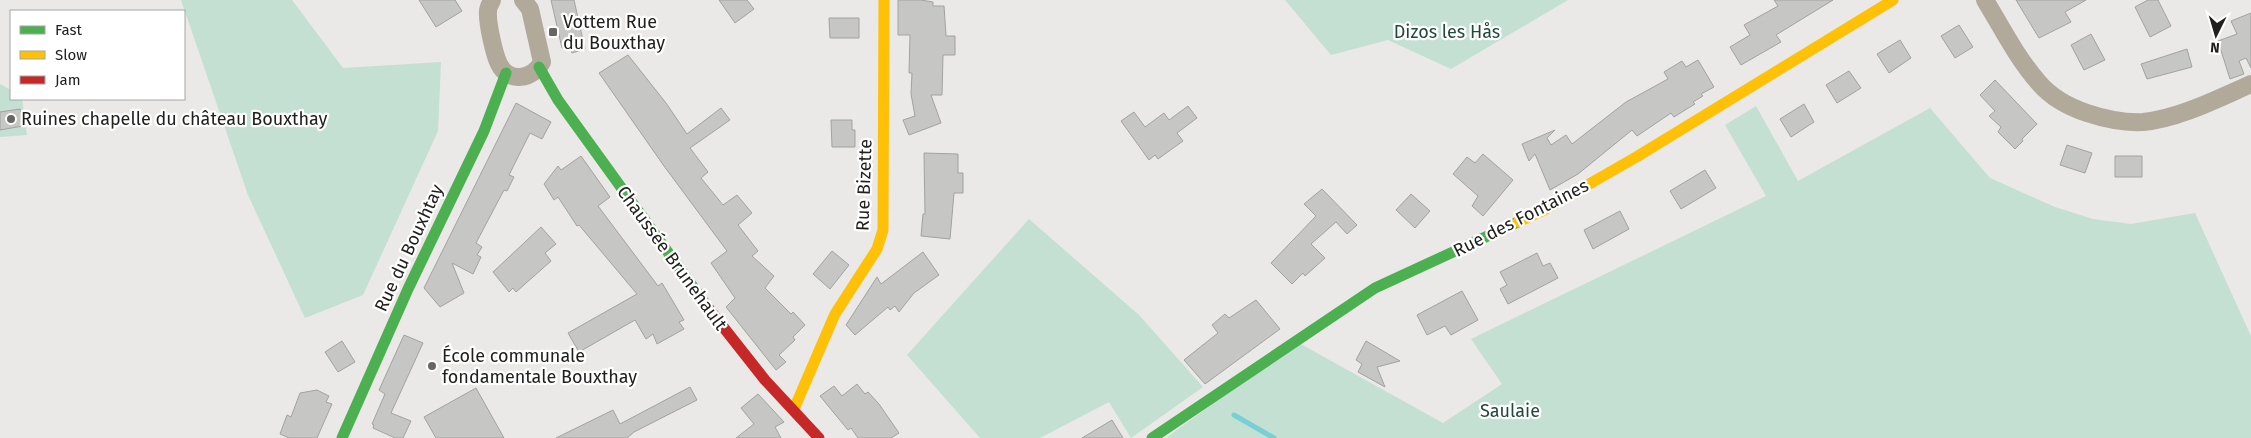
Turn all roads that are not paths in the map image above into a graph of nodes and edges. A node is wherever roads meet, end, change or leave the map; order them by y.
1 (492, 0) edge
2 (523, 0) edge
3 (884, 0) edge
4 (1893, 0) edge
5 (1985, 0) edge
6 (539, 67) junction
7 (506, 73) junction
8 (2251, 84) edge
9 (794, 410) junction
10 (342, 438) edge
11 (819, 438) edge
12 (1152, 438) edge

1 - 7 street
2 - 6 street, Chaussée Brunehault
3 - 9 street, Rue Bizette
4 - 12 street, Rue des Fontaines
5 - 8 street
6 - 7 street
6 - 9 street, Chaussée Brunehault
7 - 10 street, Rue du Bouxhtay
9 - 11 street, Chaussée Brunehault

